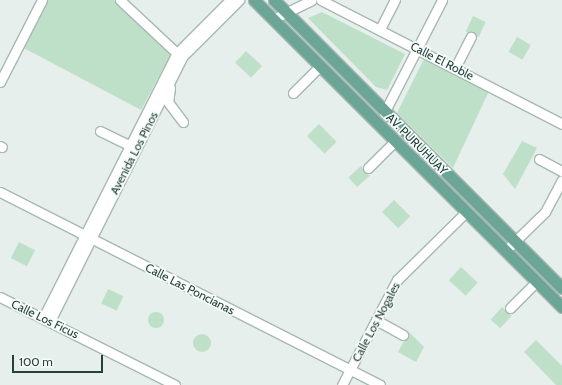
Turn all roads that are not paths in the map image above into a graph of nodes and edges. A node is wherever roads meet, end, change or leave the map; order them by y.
1 (42, 0) edge
2 (120, 0) edge
3 (230, 0) edge
4 (239, 0) edge
5 (254, 0) edge
6 (274, 0) edge
7 (312, 0) edge
8 (322, 0) edge
9 (395, 0) edge
10 (442, 0) edge
11 (285, 12) junction
12 (273, 19) junction
13 (380, 29) junction
14 (471, 37) dead end
15 (418, 48) junction
16 (180, 55) junction
17 (320, 66) junction
18 (455, 68) junction
19 (172, 79) junction
20 (0, 82) edge
21 (293, 93) dead end
22 (384, 113) junction
23 (183, 122) dead end
24 (562, 124) edge
25 (100, 131) dead end
26 (395, 141) junction
27 (129, 145) junction
28 (539, 159) dead end
29 (368, 168) dead end
30 (562, 171) edge
31 (562, 180) edge
32 (0, 192) edge
33 (466, 212) junction
34 (88, 237) junction
35 (516, 240) junction
36 (505, 251) junction
37 (536, 282) junction
38 (562, 288) edge
39 (0, 297) edge
40 (562, 307) edge
41 (510, 308) dead end
42 (47, 319) junction
43 (376, 320) junction
44 (403, 335) dead end
45 (350, 370) junction
46 (175, 385) edge
47 (342, 385) edge
48 (380, 385) edge

1 - 20 street
2 - 16 street
3 - 16 street, Avenida Los Pinos
4 - 16 street, Avenida Los Pinos
5 - 12 main road, AV. PURUHUAY
6 - 11 main road, AV. PURUHUAY
7 - 11 street
8 - 13 street, Calle El Roble
9 - 13 street
10 - 15 street
11 - 12 street
11 - 22 main road, AV. PURUHUAY
12 - 17 main road, AV. PURUHUAY
13 - 15 street, Calle El Roble
14 - 18 street
15 - 18 street, Calle El Roble
15 - 22 street
16 - 19 street, Avenida Los Pinos
16 - 27 street, Avenida Los Pinos
17 - 21 street
17 - 26 main road, AV. PURUHUAY
18 - 24 street, Calle El Roble
19 - 23 street
19 - 34 street, Avenida Los Pinos
22 - 35 main road, AV. PURUHUAY
25 - 27 street
26 - 29 street
26 - 33 main road, AV. PURUHUAY
27 - 34 street, Avenida Los Pinos
28 - 30 street
31 - 35 street
32 - 34 street, Calle Las Poncianas
33 - 36 main road, AV. PURUHUAY
33 - 43 street, Calle Los Nogales
34 - 42 street, Avenida Los Pinos
34 - 45 street, Calle Las Poncianas
35 - 36 street
35 - 38 main road, AV. PURUHUAY
36 - 37 main road, AV. PURUHUAY
37 - 40 main road, AV. PURUHUAY
37 - 41 street
39 - 42 street, Calle Los Ficus
42 - 46 street, Calle Los Ficus
43 - 44 street
43 - 45 street, Calle Los Nogales
45 - 47 street, Calle Los Nogales
45 - 48 street, Calle Las Poncianas

